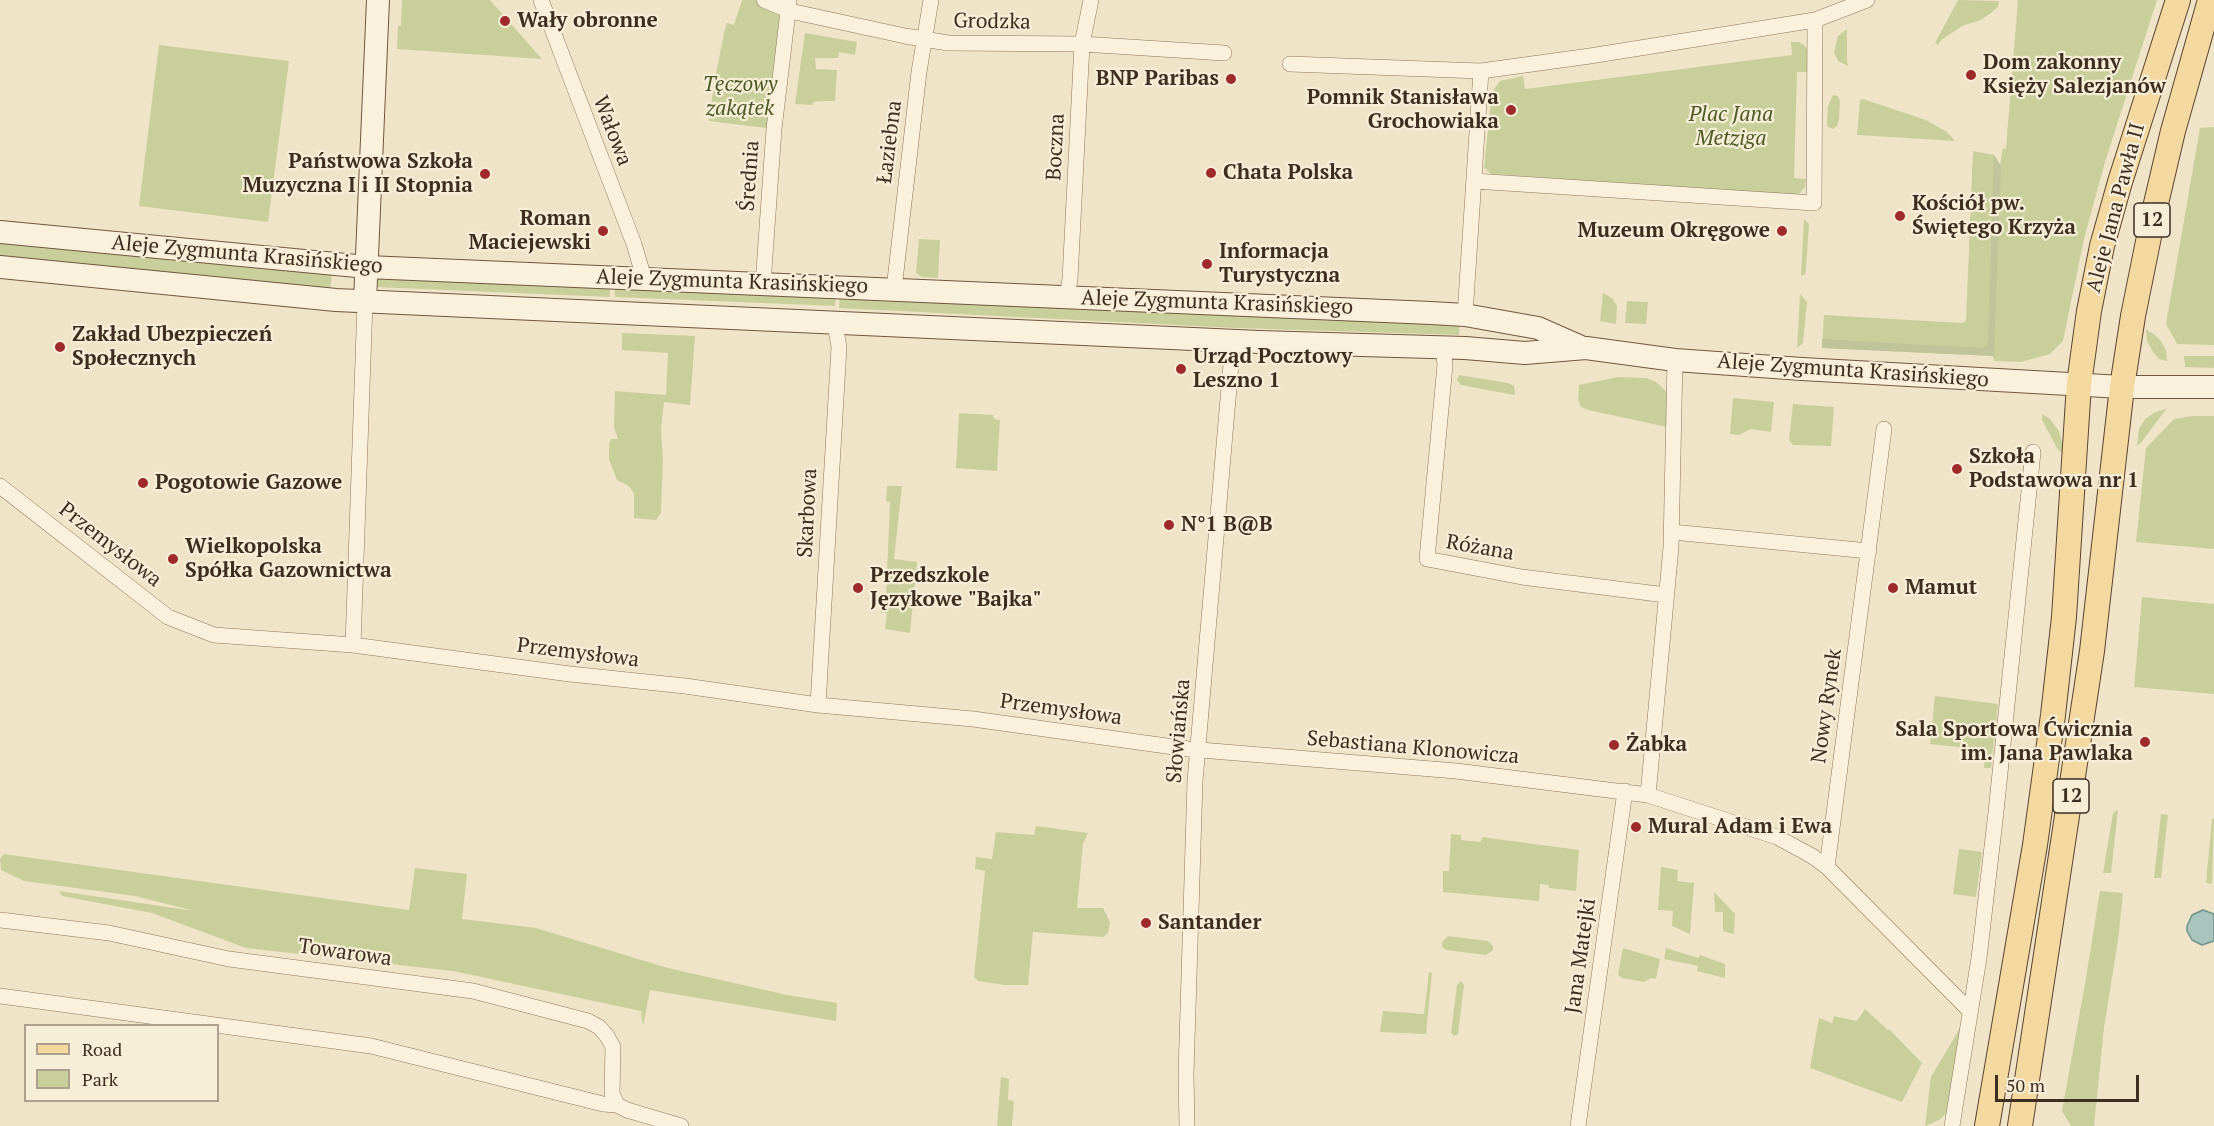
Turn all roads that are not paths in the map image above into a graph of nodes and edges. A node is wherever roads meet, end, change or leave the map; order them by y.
1 (378, 0) edge
2 (541, 0) edge
3 (764, 0) edge
4 (932, 0) edge
5 (1091, 0) edge
6 (1868, 0) edge
7 (2178, 0) edge
8 (2210, 0) edge
9 (789, 5) edge
10 (1815, 20) junction
11 (925, 40) junction
12 (1082, 44) junction
13 (1224, 53) dead end
14 (1290, 64) dead end
15 (1481, 71) junction
16 (1474, 181) junction
17 (0, 232) edge
18 (0, 267) edge
19 (367, 267) junction
20 (606, 277) junction
21 (644, 278) junction
22 (763, 284) junction
23 (838, 287) junction
24 (894, 289) junction
25 (1067, 297) junction
26 (365, 302) junction
27 (605, 312) junction
28 (1465, 315) junction
29 (835, 324) junction
30 (1233, 341) junction
31 (1454, 348) junction
32 (1586, 348) junction
33 (1675, 360) junction
34 (2079, 384) junction
35 (2122, 387) junction
36 (2214, 387) edge
37 (1884, 429) dead end
38 (2033, 452) dead end
39 (0, 486) edge
40 (1672, 532) junction
41 (1869, 551) junction
42 (1666, 595) junction
43 (353, 645) junction
44 (818, 705) junction
45 (1198, 749) junction
46 (1624, 791) junction
47 (1648, 795) junction
48 (1827, 867) junction
49 (0, 920) edge
50 (0, 996) edge
51 (1970, 1011) junction
52 (213, 1024) edge
53 (219, 1025) edge
54 (617, 1105) junction
55 (681, 1126) edge
56 (1187, 1126) edge
57 (1578, 1126) edge
58 (1952, 1126) edge
59 (1987, 1126) edge
60 (2020, 1126) edge

1 - 19 street
2 - 21 street, Wałowa
3 - 9 street, Grodzka
4 - 11 street, Łaziebna
5 - 12 street, Boczna
6 - 10 street
7 - 34 main road, Aleje Jana Pawła II / 12
8 - 35 main road, Aleje Jana Pawła II / 12
9 - 11 street, Grodzka
9 - 22 street, Średnia
10 - 15 street
10 - 16 street
11 - 12 street, Grodzka
11 - 24 street, Łaziebna
12 - 13 street, Grodzka
12 - 25 street, Boczna
14 - 15 street
15 - 16 street
16 - 28 street
17 - 19 street, Aleje Zygmunta Krasińskiego
18 - 26 street, Aleje Zygmunta Krasińskiego
19 - 20 street, Aleje Zygmunta Krasińskiego
19 - 26 street
20 - 21 street, Aleje Zygmunta Krasińskiego
20 - 27 street
21 - 22 street, Aleje Zygmunta Krasińskiego
22 - 23 street, Aleje Zygmunta Krasińskiego
23 - 24 street, Aleje Zygmunta Krasińskiego
23 - 29 street
24 - 25 street, Aleje Zygmunta Krasińskiego
25 - 28 street, Aleje Zygmunta Krasińskiego
26 - 27 street, Aleje Zygmunta Krasińskiego
26 - 43 street
27 - 29 street, Aleje Zygmunta Krasińskiego
28 - 31 street
28 - 32 street, Aleje Zygmunta Krasińskiego
29 - 30 street, Aleje Zygmunta Krasińskiego
29 - 44 street, Skarbowa
30 - 31 street, Aleje Zygmunta Krasińskiego
30 - 45 street, Słowiańska
31 - 32 street, Aleje Zygmunta Krasińskiego
31 - 42 street, Różana
32 - 33 street, Aleje Zygmunta Krasińskiego
33 - 34 street, Aleje Zygmunta Krasińskiego
33 - 40 street
34 - 35 street, Aleje Zygmunta Krasińskiego
34 - 59 main road, 12
35 - 36 street, Aleje Zygmunta Krasińskiego
35 - 60 main road, 12
37 - 41 street, Nowy Rynek
38 - 51 street
39 - 43 street, Przemysłowa
40 - 41 street
40 - 42 street
41 - 48 street, Nowy Rynek
42 - 47 street
43 - 44 street, Przemysłowa
44 - 45 street, Przemysłowa
45 - 46 street, Sebastiana Klonowicza
45 - 56 street, Słowiańska
46 - 47 street
46 - 57 street, Jana Matejki
47 - 48 street
48 - 51 street
49 - 54 street, Towarowa
50 - 52 street
51 - 58 street
53 - 54 street
54 - 55 street

